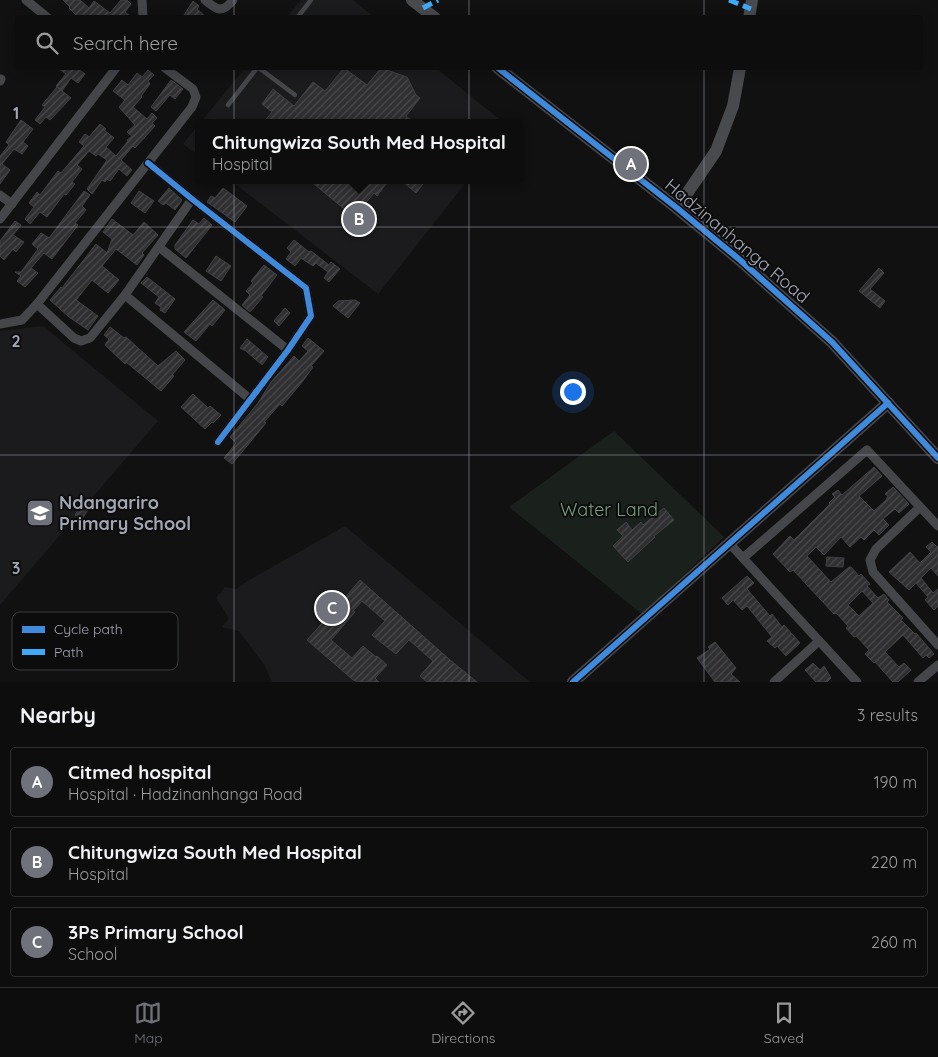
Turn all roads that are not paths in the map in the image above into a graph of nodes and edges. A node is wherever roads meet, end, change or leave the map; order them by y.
1 (26, 0) edge
2 (142, 0) edge
3 (205, 0) edge
4 (233, 0) edge
5 (310, 0) edge
6 (412, 0) edge
7 (752, 0) edge
8 (44, 15) edge
9 (144, 15) edge
10 (299, 15) edge
11 (431, 15) edge
12 (750, 15) edge
13 (112, 70) edge
14 (168, 70) edge
15 (256, 70) edge
16 (261, 70) edge
17 (501, 70) edge
18 (740, 70) edge
19 (295, 95) dead end
20 (228, 105) dead end
21 (148, 163) junction
22 (0, 195) edge
23 (192, 199) junction
24 (12, 204) junction
25 (677, 208) junction
26 (0, 219) edge
27 (158, 246) junction
28 (125, 295) junction
29 (37, 304) junction
30 (0, 324) edge
31 (288, 350) junction
32 (250, 399) junction
33 (888, 403) junction
34 (218, 442) dead end
35 (938, 458) edge
36 (920, 507) junction
37 (938, 526) edge
38 (730, 544) junction
39 (743, 558) junction
40 (819, 642) junction
41 (938, 645) edge
42 (938, 665) edge
43 (573, 682) edge
44 (774, 682) edge
45 (857, 682) edge
46 (918, 682) edge

1 - 8 street
2 - 9 street
3 - 4 street
5 - 10 lane
6 - 11 street
7 - 12 street
13 - 24 street
14 - 21 street
15 - 20 lane
16 - 19 lane
17 - 25 street, Hadzinanhanga Road
18 - 25 street
21 - 23 street
21 - 29 street
22 - 24 street
23 - 27 street
23 - 31 street
24 - 26 street
25 - 33 street, Hadzinanhanga Road
27 - 28 street
27 - 31 street
28 - 29 street
28 - 32 street
29 - 30 street
31 - 32 street
32 - 34 street
33 - 35 street, Hadzinanhanga Road
33 - 38 street
36 - 37 street
36 - 39 street
36 - 41 street
38 - 39 street
38 - 43 street
39 - 40 street
40 - 44 street
40 - 45 street
42 - 46 street

